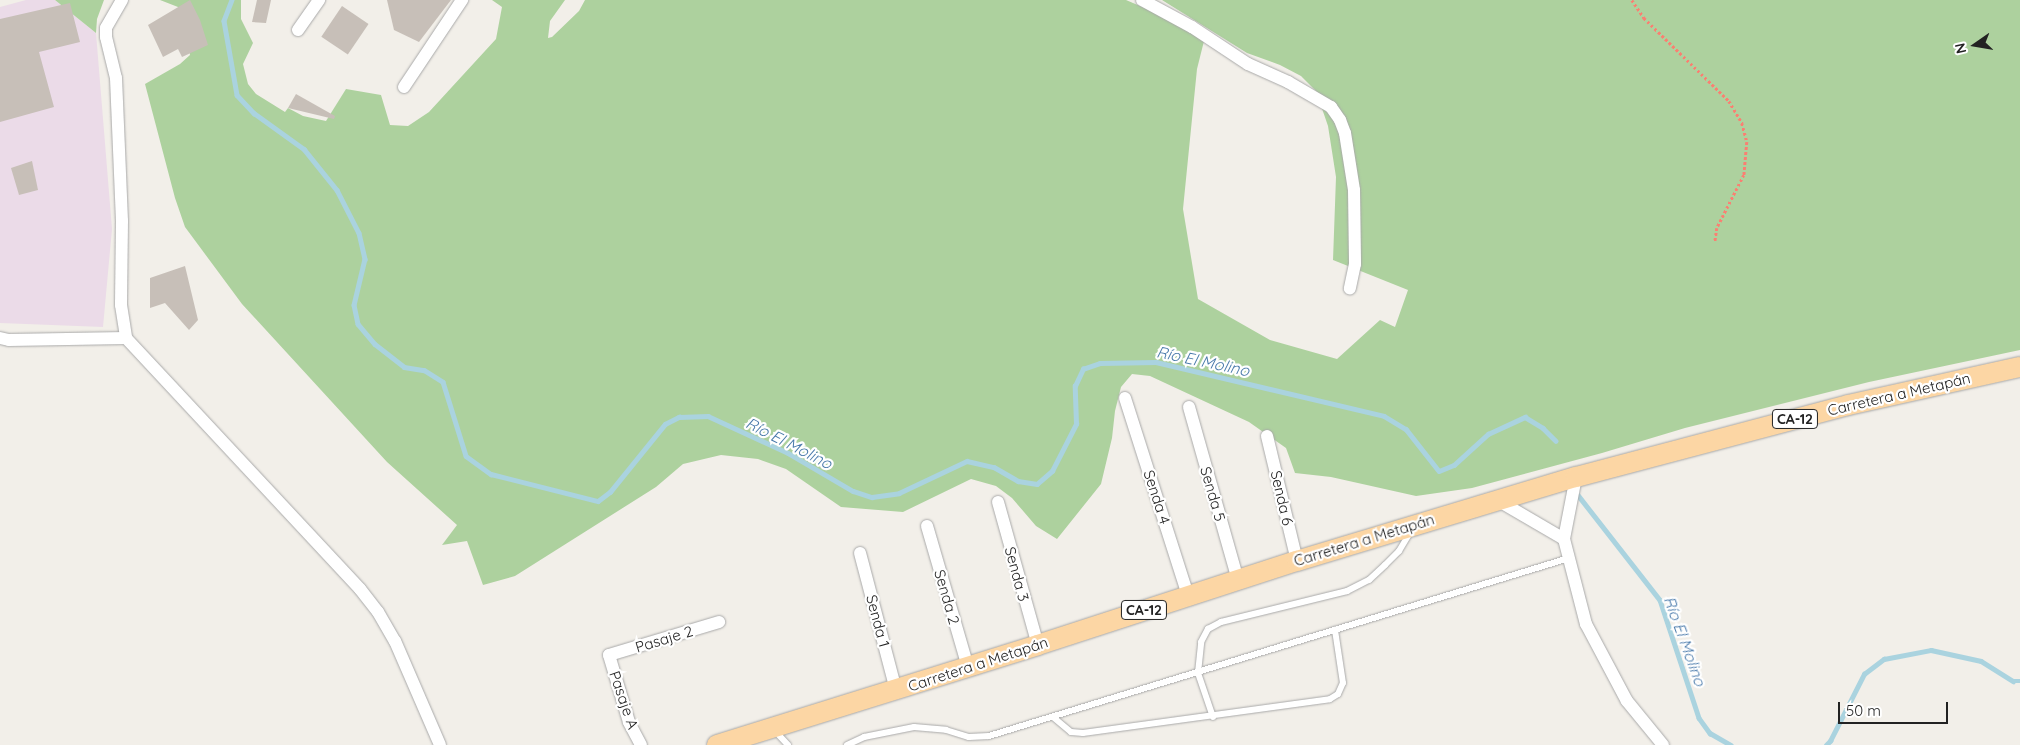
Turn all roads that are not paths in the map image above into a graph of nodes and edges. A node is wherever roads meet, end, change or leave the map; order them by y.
1 (122, 0) edge
2 (319, 0) edge
3 (462, 0) edge
4 (1142, 0) edge
5 (298, 30) dead end
6 (404, 87) dead end
7 (1350, 288) dead end
8 (0, 338) edge
9 (126, 338) junction
10 (2020, 367) edge
11 (1125, 398) dead end
12 (1189, 407) dead end
13 (1267, 436) dead end
14 (1576, 477) junction
15 (1498, 501) junction
16 (998, 502) dead end
17 (1416, 524) junction
18 (927, 526) dead end
19 (1564, 539) junction
20 (860, 553) dead end
21 (1569, 558) junction
22 (1297, 561) junction
23 (1238, 580) junction
24 (1188, 596) junction
25 (719, 622) dead end
26 (1335, 630) junction
27 (1038, 645) junction
28 (609, 655) joint
29 (968, 667) junction
30 (1198, 672) junction
31 (896, 690) junction
32 (1053, 717) junction
33 (1213, 717) junction
34 (772, 728) junction
35 (440, 745) edge
36 (641, 745) edge
37 (717, 745) edge
38 (788, 745) edge
39 (846, 745) edge
40 (1663, 745) edge

1 - 9 street
2 - 5 street
3 - 6 street
4 - 7 street
8 - 9 street
9 - 35 street
10 - 14 main road, Carretera a Metapán / CA-12
11 - 24 street, Senda 4
12 - 23 street, Senda 5
13 - 22 street, Senda 6
14 - 15 main road, Carretera a Metapán / CA-12
14 - 19 street
15 - 17 main road, Carretera a Metapán / CA-12
15 - 19 street
16 - 27 street, Senda 3
17 - 22 main road, Carretera a Metapán / CA-12
17 - 30 lane
18 - 29 street, Senda 2
19 - 21 street
20 - 31 street, Senda 1
21 - 26 lane
21 - 40 street
22 - 23 main road, Carretera a Metapán / CA-12
23 - 24 main road, Carretera a Metapán / CA-12
24 - 27 main road, Carretera a Metapán / CA-12
25 - 28 street, Pasaje 2
26 - 30 lane
26 - 33 lane
27 - 29 main road, Carretera a Metapán / CA-12
28 - 36 street, Pasaje A
29 - 31 main road, Carretera a Metapán / CA-12
30 - 32 lane
30 - 33 lane
31 - 34 main road, Carretera a Metapán / CA-12
32 - 33 lane
32 - 39 lane
34 - 37 main road, Carretera a Metapán / CA-12
34 - 38 lane

